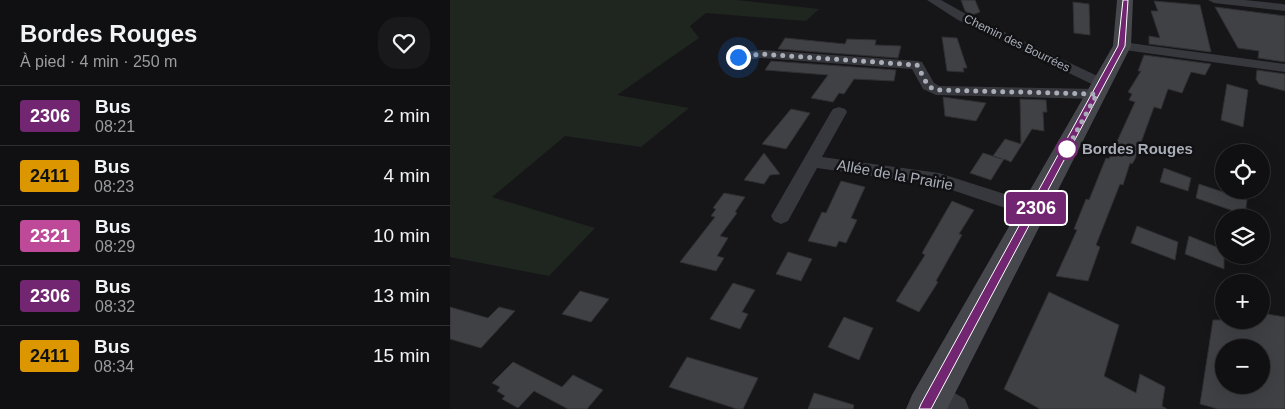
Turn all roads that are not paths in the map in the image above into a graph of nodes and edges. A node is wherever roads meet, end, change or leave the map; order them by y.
1 (933, 0) edge
2 (1125, 0) edge
3 (1214, 0) edge
4 (1282, 8) dead end
5 (1122, 46) junction
6 (738, 57) dead end
7 (1285, 68) edge
8 (1100, 89) junction
9 (840, 112) dead end
10 (812, 161) junction
11 (1035, 211) junction
12 (781, 216) dead end
13 (938, 404) edge

1 - 8 street, Chemin des Bourrées
2 - 5 street
3 - 4 street
5 - 7 street
5 - 8 street
6 - 8 street
8 - 11 street
9 - 10 street, Allée de la Prairie
10 - 11 street, Allée de la Prairie
10 - 12 street, Allée de la Prairie
11 - 13 street

